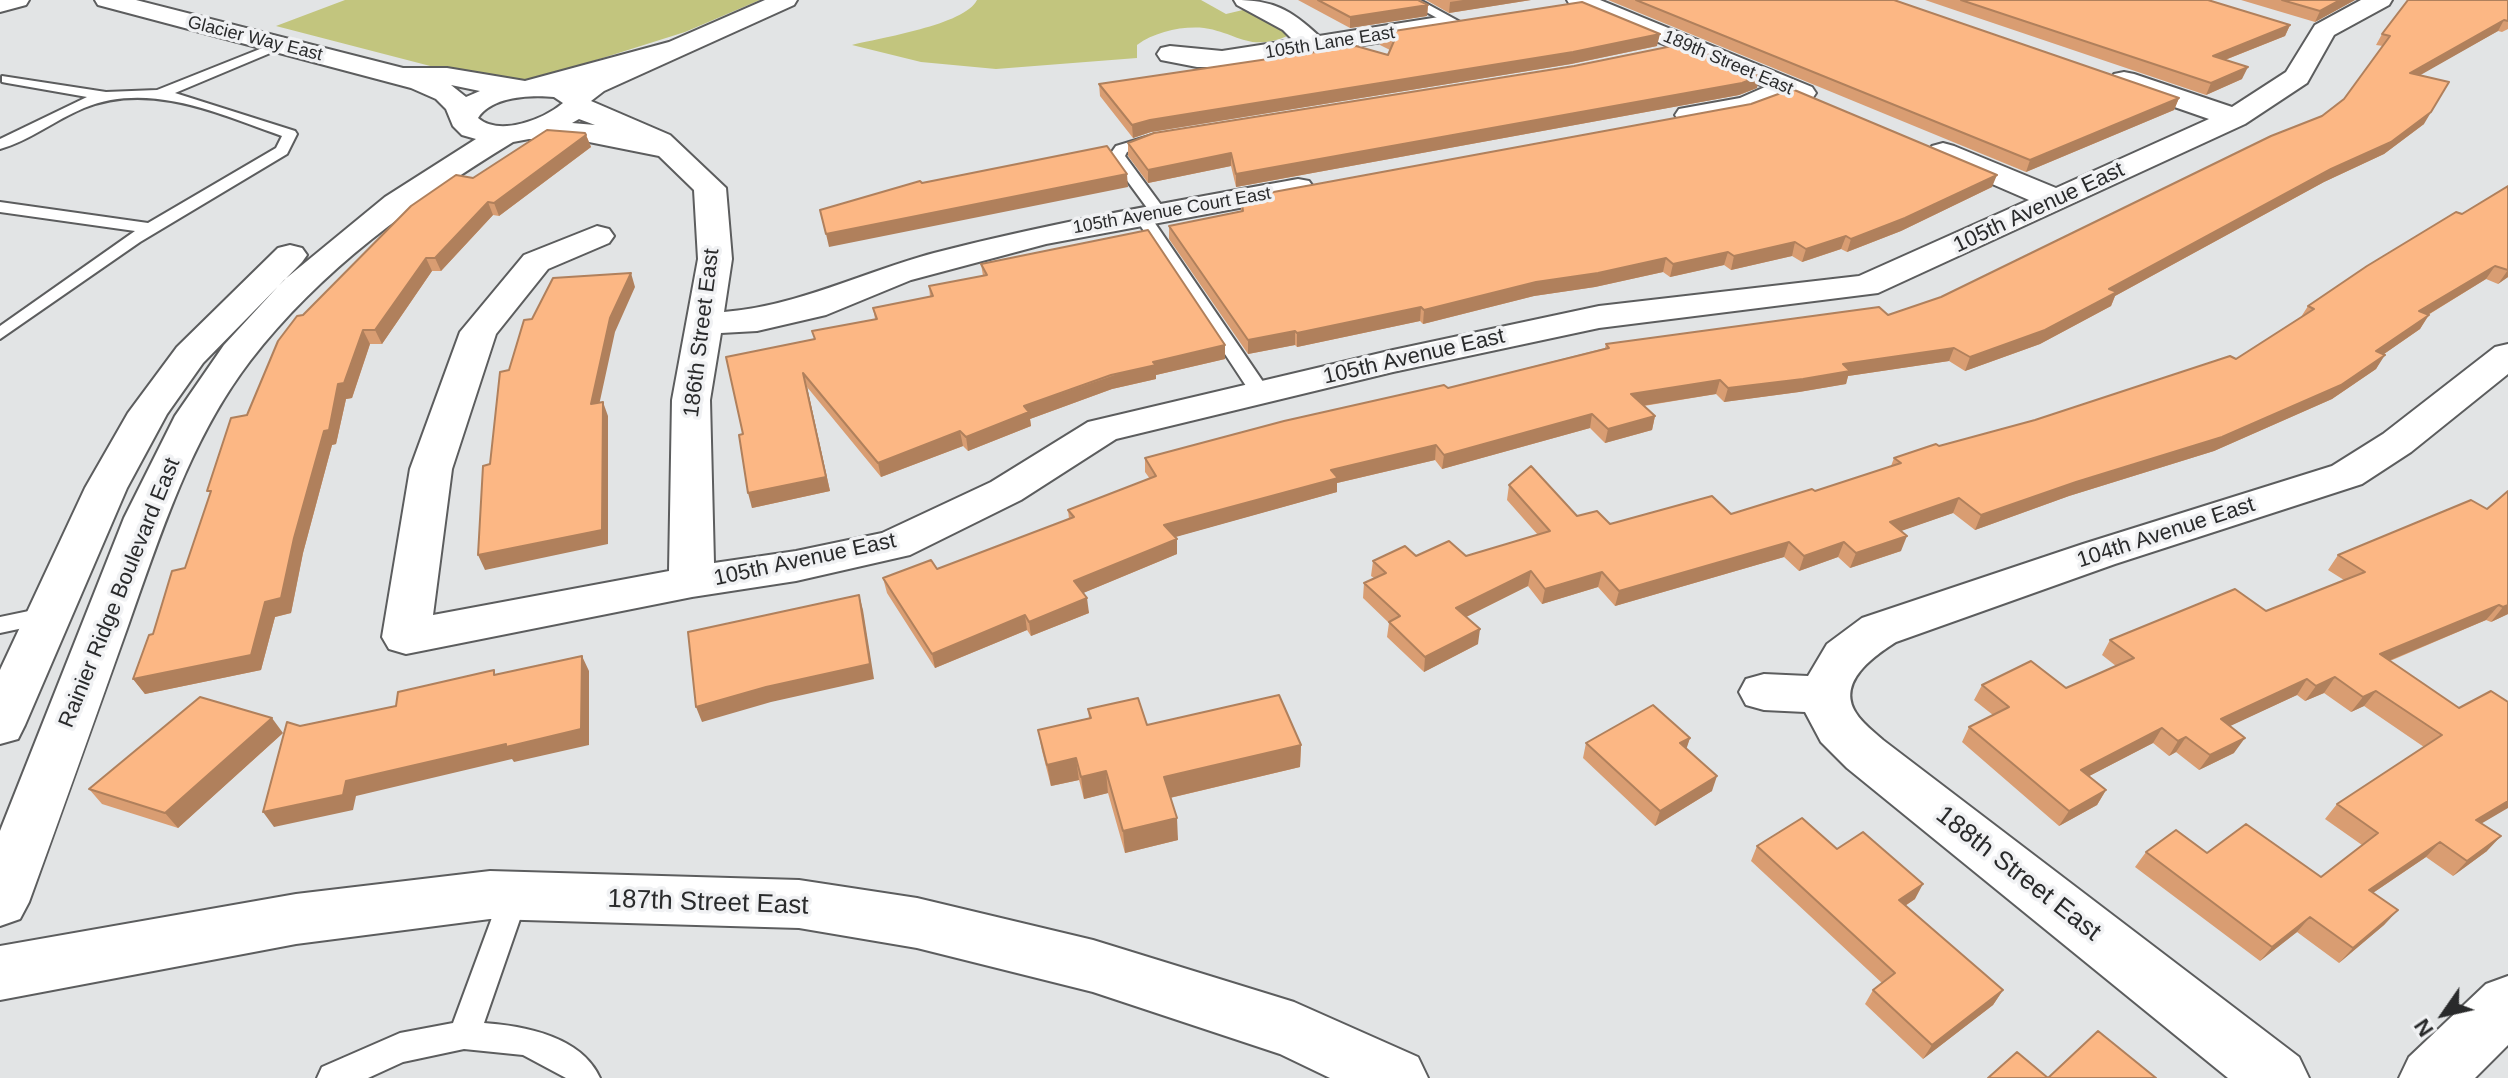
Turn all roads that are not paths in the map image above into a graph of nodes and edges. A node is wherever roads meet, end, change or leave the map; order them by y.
1 (17, 0) edge
2 (107, 0) edge
3 (785, 0) edge
4 (1246, 0) edge
5 (1410, 0) edge
6 (2380, 0) edge
7 (1573, 3) edge
8 (0, 5) edge
9 (1484, 18) edge
10 (1456, 23) junction
11 (1313, 45) junction
12 (280, 46) junction
13 (678, 48) junction
14 (1170, 54) dead end
15 (2101, 72) edge
16 (403, 76) junction
17 (7, 79) dead end
18 (1788, 88) junction
19 (524, 89) junction
20 (162, 93) junction
21 (107, 96) junction
22 (577, 102) junction
23 (1830, 105) edge
24 (2235, 118) junction
25 (465, 120) junction
26 (1657, 121) edge
27 (517, 132) junction
28 (1166, 136) edge
29 (1915, 141) edge
30 (0, 145) edge
31 (669, 149) junction
32 (1326, 183) edge
33 (2055, 199) junction
34 (0, 207) edge
35 (1151, 215) junction
36 (150, 228) junction
37 (597, 236) dead end
38 (702, 324) junction
39 (0, 334) edge
40 (2508, 355) edge
41 (1260, 392) junction
42 (692, 582) junction
43 (48, 615) junction
44 (0, 625) edge
45 (1764, 692) dead end
46 (1826, 695) junction
47 (0, 725) edge
48 (514, 896) junction
49 (0, 902) edge
50 (0, 973) edge
51 (2508, 1004) edge
52 (464, 1035) junction
53 (333, 1078) edge
54 (584, 1078) edge
55 (1396, 1078) edge
56 (2277, 1078) edge
57 (2431, 1078) edge

1 - 8 street
2 - 12 street, Glacier Way East
3 - 13 street
4 - 11 street
5 - 10 lane
6 - 24 street, 105th Avenue East
7 - 18 street, 189th Street East
9 - 10 street, 105th Lane East
10 - 11 street, 105th Lane East
11 - 14 street, 105th Lane East
12 - 16 street, Glacier Way East
12 - 20 lane
13 - 19 street
13 - 22 street
15 - 24 street
16 - 19 street, Glacier Way East
16 - 25 street, Glacier Way East
17 - 21 lane
18 - 23 street, 189th Street East
18 - 26 street
19 - 22 street, Glacier Way East
19 - 25 street, Rainier Ridge Boulevard East
20 - 21 lane
20 - 36 lane
21 - 30 lane
22 - 27 street, Rainier Ridge Boulevard East
22 - 31 street, 186th Street East
24 - 33 street, 105th Avenue East
25 - 27 street
25 - 43 street, Rainier Ridge Boulevard East
27 - 31 street
27 - 49 street, Rainier Ridge Boulevard East
28 - 35 lane
29 - 33 street
31 - 38 street, 186th Street East
32 - 35 street, 105th Avenue Court East
33 - 41 street, 105th Avenue East
34 - 36 lane
35 - 38 street, 105th Avenue Court East
35 - 41 lane
36 - 39 lane
37 - 42 street, 105th Avenue East
38 - 42 street, 186th Street East
40 - 46 street, 104th Avenue East
41 - 42 street, 105th Avenue East
43 - 44 lane
43 - 47 street, Rainier Ridge Boulevard East
45 - 46 street
46 - 56 street, 188th Street East
48 - 50 street, 187th Street East
48 - 52 lane
48 - 55 street, 187th Street East
51 - 57 street
52 - 53 lane
52 - 54 lane

